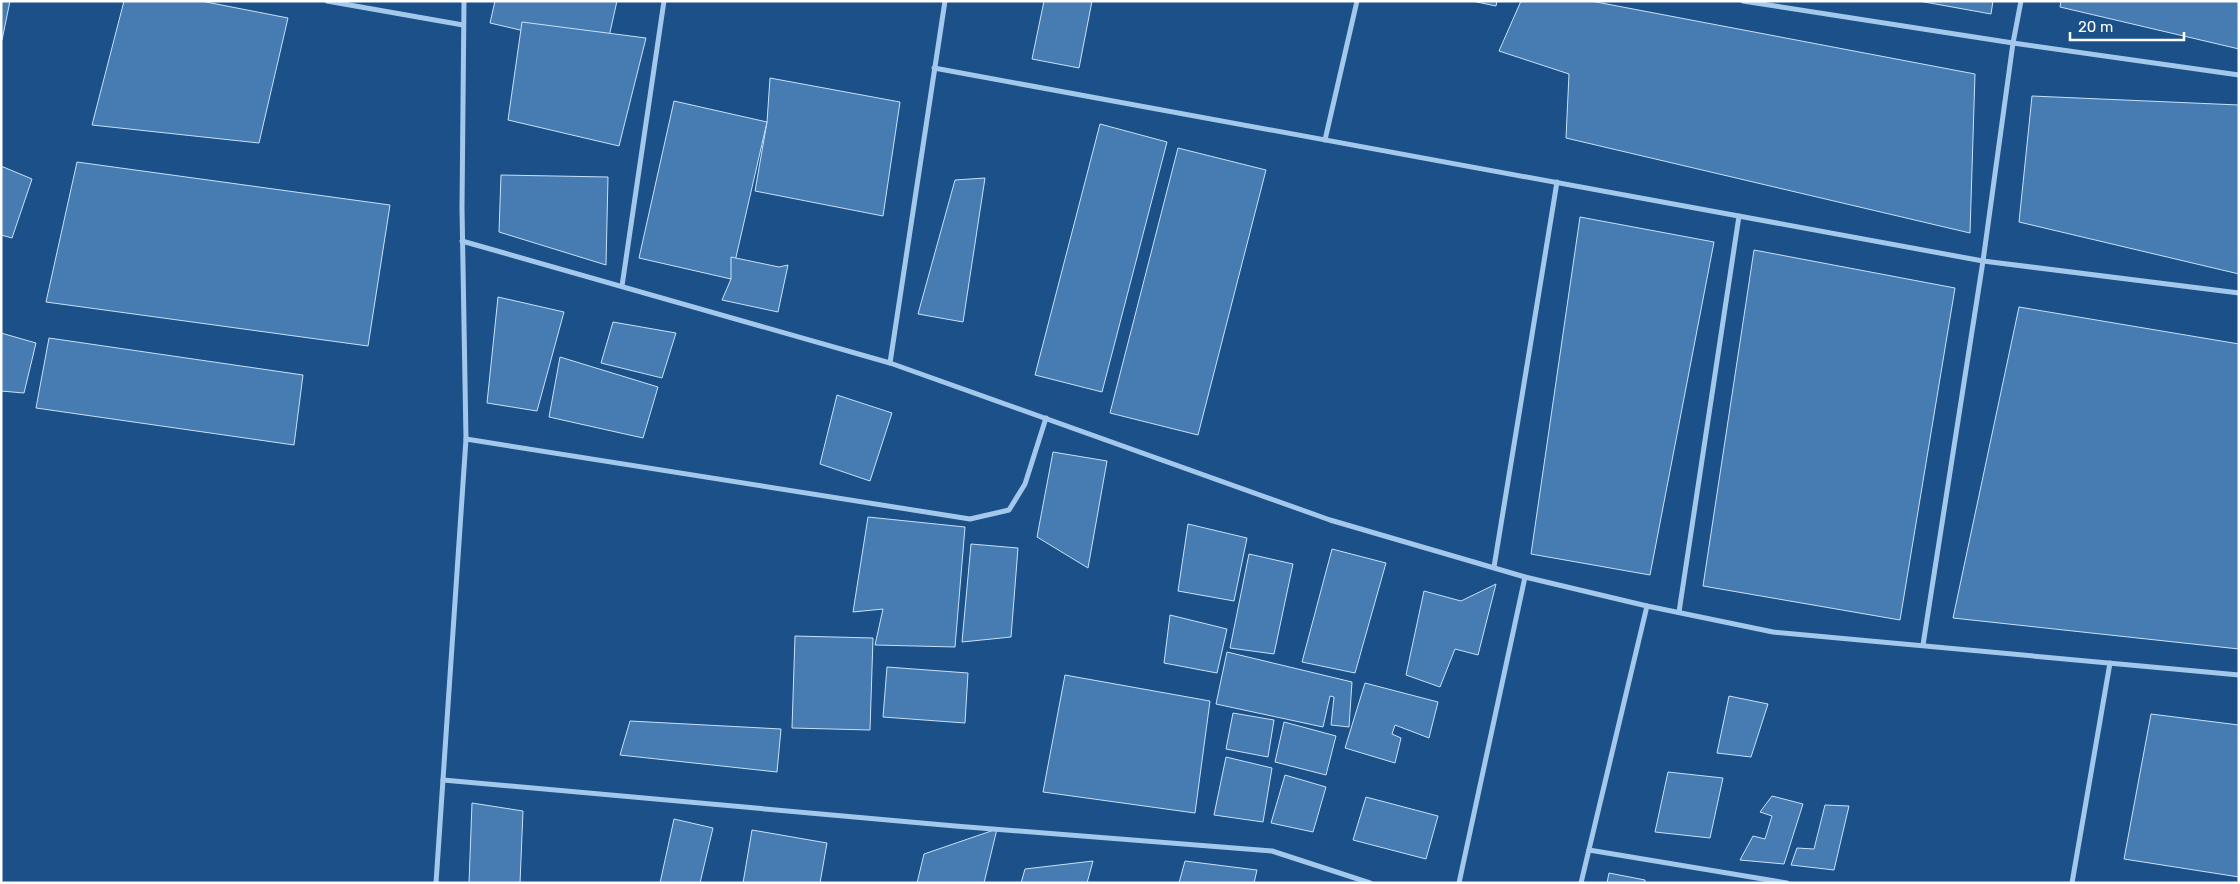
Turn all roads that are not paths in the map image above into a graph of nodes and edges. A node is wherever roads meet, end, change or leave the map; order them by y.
1 (327, 1) edge
2 (464, 1) edge
3 (664, 1) edge
4 (945, 1) edge
5 (1357, 1) edge
6 (1743, 1) edge
7 (2021, 1) edge
8 (463, 25) junction
9 (2013, 43) junction
10 (934, 68) junction
11 (2239, 76) edge
12 (1325, 140) junction
13 (1557, 182) junction
14 (1739, 216) junction
15 (462, 241) junction
16 (1983, 261) junction
17 (622, 286) junction
18 (2239, 293) edge
19 (890, 363) junction
20 (1046, 418) junction
21 (466, 439) junction
22 (1494, 567) junction
23 (1525, 577) junction
24 (1647, 606) junction
25 (1679, 612) junction
26 (1923, 645) junction
27 (2110, 663) junction
28 (2239, 676) edge
29 (443, 780) junction
30 (1589, 850) junction
31 (436, 883) edge
32 (1370, 883) edge
33 (1459, 883) edge
34 (1581, 883) edge
35 (1787, 883) edge
36 (2072, 883) edge

1 - 8 street
2 - 8 street
3 - 17 street
4 - 10 street
5 - 12 street
6 - 9 street
7 - 9 street
8 - 15 street
9 - 11 street
9 - 16 street
10 - 12 street
10 - 19 street
12 - 13 street
13 - 14 street
13 - 22 street
14 - 16 street
14 - 25 street
15 - 17 street
15 - 21 street
16 - 18 street
16 - 26 street
17 - 19 street
19 - 20 street
20 - 21 street
20 - 22 street
21 - 29 street
22 - 23 street
23 - 24 street
23 - 33 street
24 - 25 street
24 - 30 street
25 - 26 street
26 - 27 street
27 - 28 street
27 - 36 street
29 - 31 street
29 - 32 street
30 - 34 street
30 - 35 street

